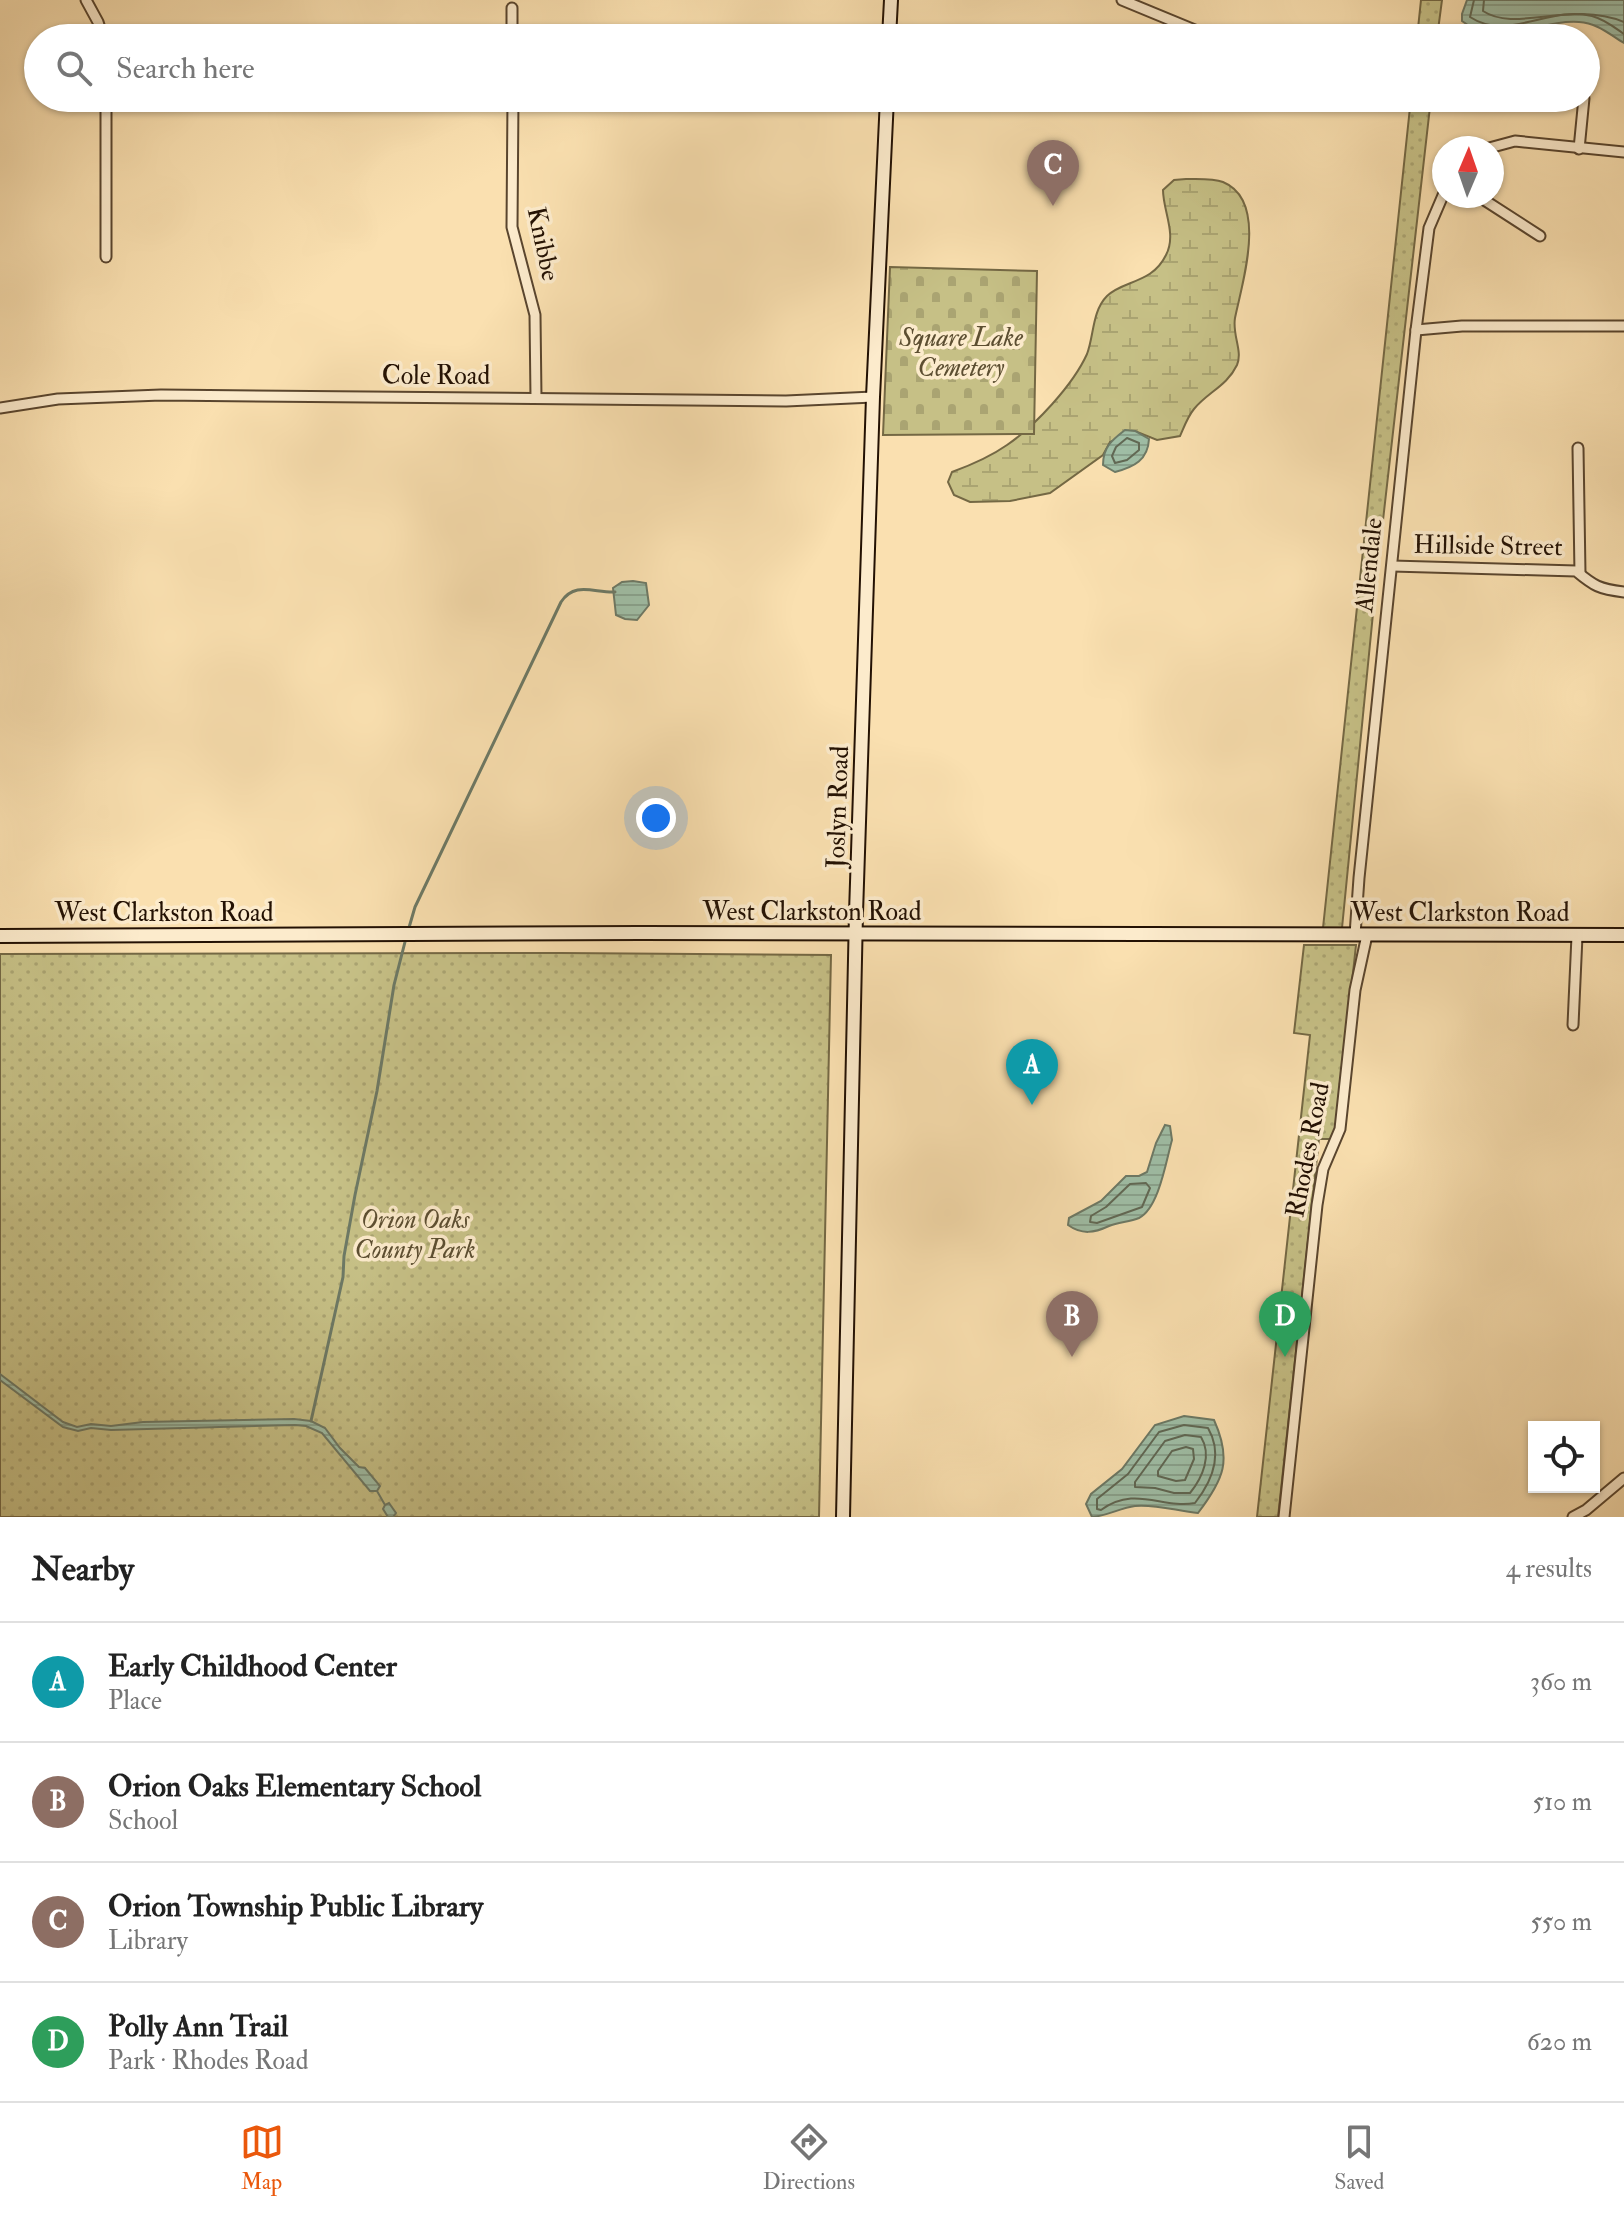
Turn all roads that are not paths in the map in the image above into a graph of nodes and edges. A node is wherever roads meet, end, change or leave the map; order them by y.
1 (86, 0) edge
2 (891, 0) edge
3 (1122, 0) edge
4 (512, 8) dead end
5 (99, 24) edge
6 (512, 24) edge
7 (890, 24) edge
8 (1180, 24) edge
9 (106, 112) edge
10 (513, 112) edge
11 (886, 112) edge
12 (1583, 112) edge
13 (1504, 144) edge
14 (1579, 149) junction
15 (1624, 152) edge
16 (1437, 208) edge
17 (1497, 208) edge
18 (1540, 236) dead end
19 (106, 257) dead end
20 (1624, 326) edge
21 (1416, 330) junction
22 (873, 397) junction
23 (536, 398) junction
24 (0, 408) edge
25 (1578, 448) dead end
26 (1392, 566) junction
27 (1580, 573) junction
28 (1624, 592) edge
29 (856, 934) junction
30 (1361, 935) junction
31 (1624, 935) edge
32 (0, 936) edge
33 (1577, 936) junction
34 (1573, 1025) dead end
35 (1624, 1478) edge
36 (843, 1517) edge
37 (1284, 1517) edge
38 (1573, 1517) edge

1 - 5 street
2 - 7 main road
3 - 8 street
4 - 6 street
9 - 19 street
10 - 23 street, Knibbe
11 - 22 main road, Joslyn Road
12 - 14 street
13 - 14 street
14 - 15 street
16 - 21 street, Allendale
17 - 18 street
20 - 21 street
21 - 26 street, Allendale
22 - 23 street, Cole Road
22 - 29 main road, Joslyn Road
23 - 24 street, Cole Road
25 - 27 street
26 - 27 street, Hillside Street
26 - 30 street, Allendale
27 - 28 street, Hillside Street
29 - 30 main road, West Clarkston Road
29 - 32 main road, West Clarkston Road
29 - 36 main road, Joslyn Road
30 - 33 main road, West Clarkston Road
30 - 37 street, Rhodes Road
31 - 33 main road, West Clarkston Road
33 - 34 street
35 - 38 street

